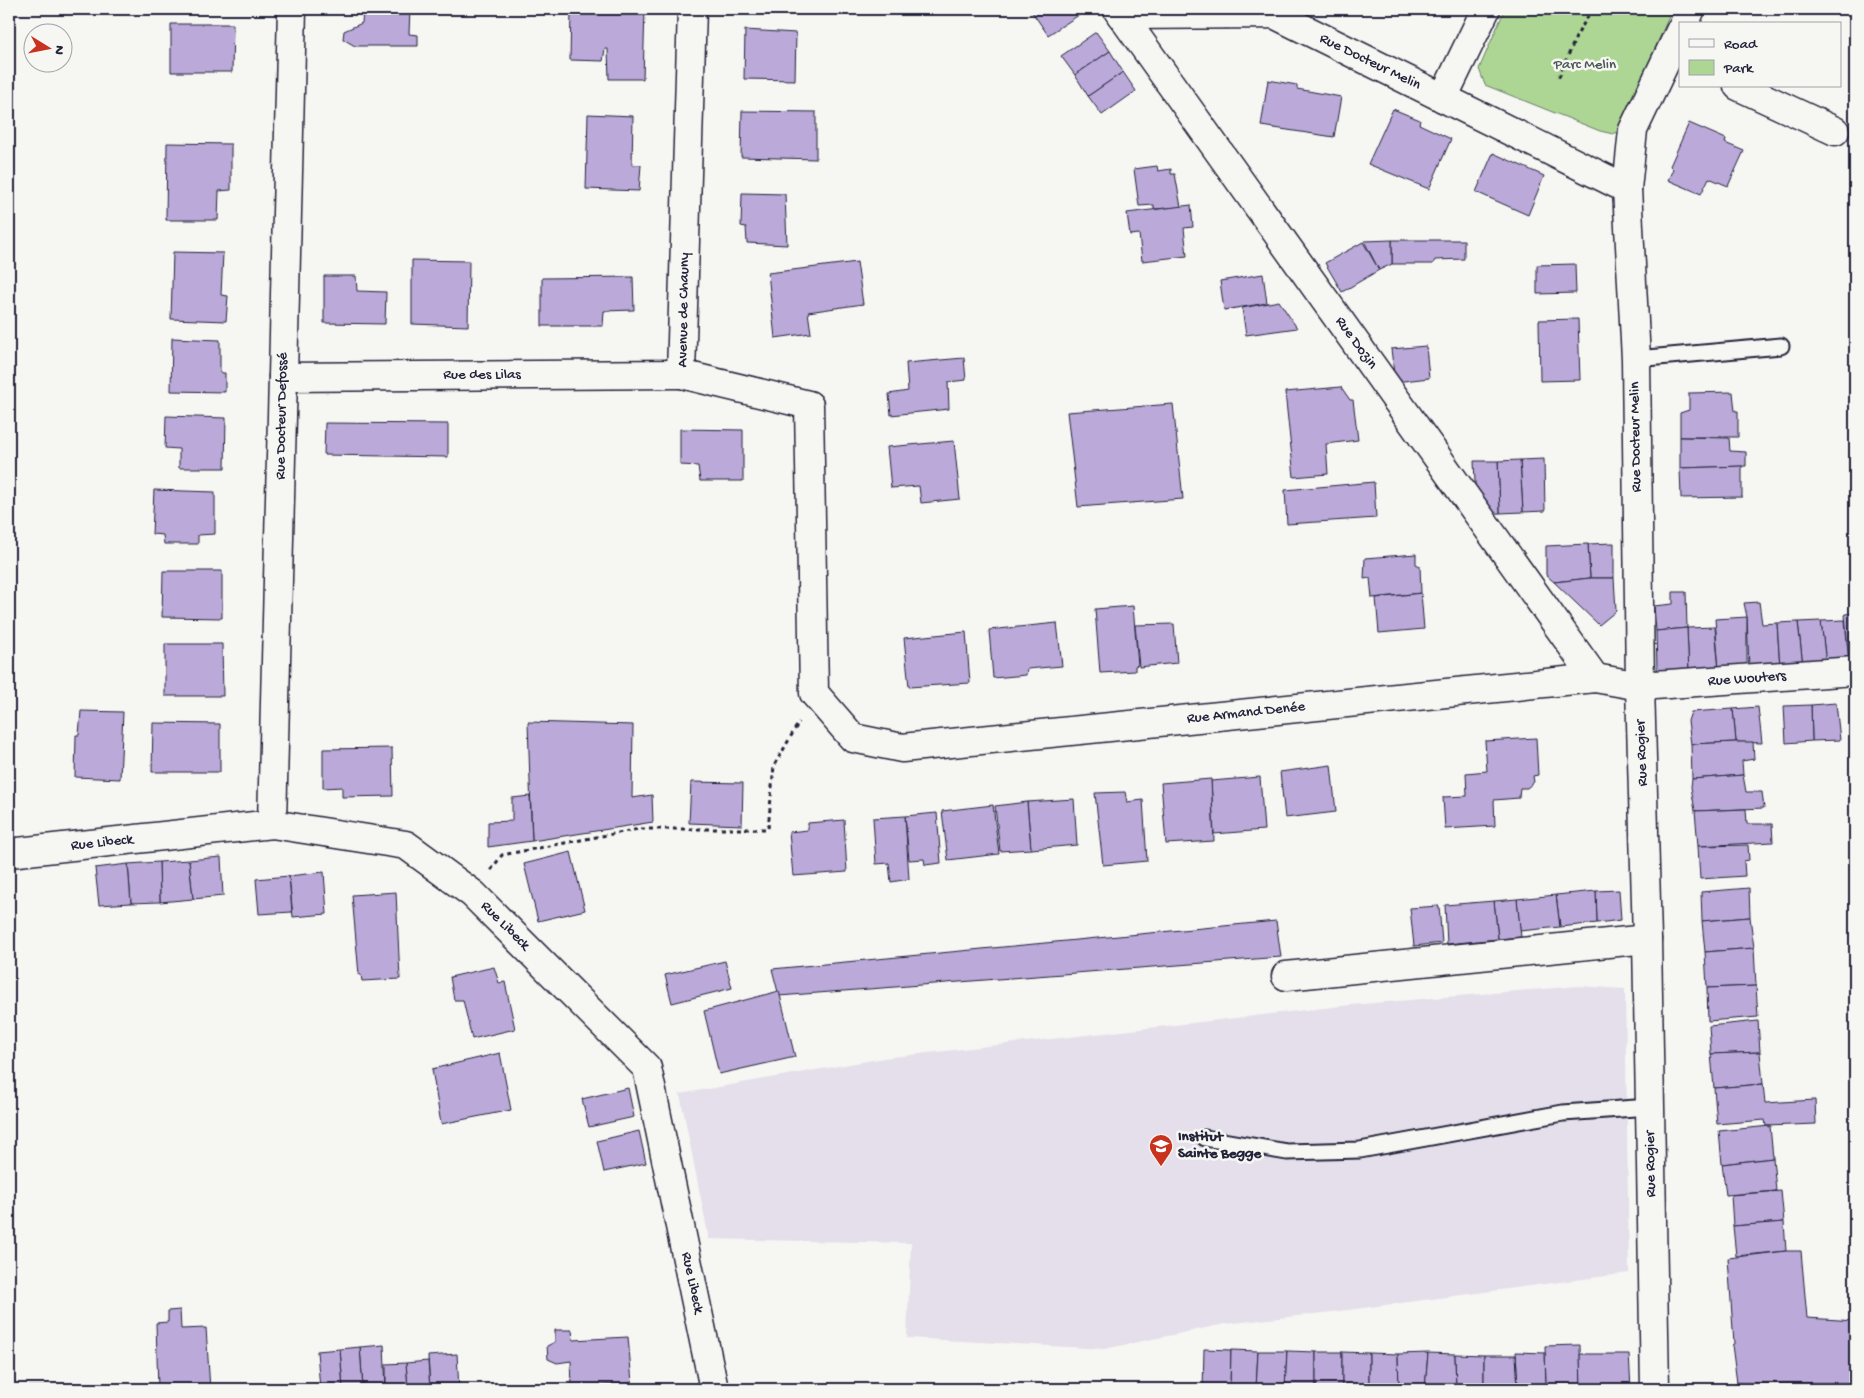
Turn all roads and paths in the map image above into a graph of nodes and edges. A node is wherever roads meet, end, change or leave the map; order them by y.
1 (292, 9) edge
2 (692, 9) edge
3 (1486, 9) edge
4 (1592, 9) edge
5 (1691, 9) edge
6 (1119, 12) edge
7 (1685, 22) edge
8 (1677, 48) edge
9 (1559, 77) dead end
10 (1742, 88) edge
11 (1443, 98) junction
12 (1835, 131) dead end
13 (1627, 189) junction
14 (1781, 346) dead end
15 (1636, 359) junction
16 (681, 374) junction
17 (283, 377) junction
18 (1855, 672) edge
19 (1596, 678) junction
20 (1640, 686) junction
21 (814, 693) junction
22 (272, 824) junction
23 (9, 854) edge
24 (473, 894) junction
25 (1647, 939) junction
26 (1286, 976) dead end
27 (1650, 1107) junction
28 (1205, 1138) dead end
29 (714, 1389) edge
30 (1655, 1389) edge

1 - 17 street, Rue Docteur Defossé
2 - 16 street, Avenue de Chauny
3 - 11 street
4 - 9 path
5 - 7 street
6 - 11 street, Rue Docteur Melin
6 - 19 street, Rue Dozin
8 - 13 street, Rue Docteur Melin
10 - 12 street
11 - 13 street, Rue Docteur Melin
13 - 15 street, Rue Docteur Melin
14 - 15 lane
15 - 20 street, Rue Docteur Melin
16 - 17 street, Rue des Lilas
16 - 21 street, Avenue de Chauny
17 - 22 street, Rue Docteur Defossé
18 - 20 street, Rue Wouters
19 - 20 street, Rue Armand Denée
19 - 21 street, Rue Armand Denée
20 - 25 street, Rue Rogier
21 - 24 path
22 - 23 street, Rue Libeck
22 - 24 street, Rue Libeck
24 - 29 street, Rue Libeck
25 - 26 street
25 - 27 street, Rue Rogier
27 - 28 lane
27 - 30 street, Rue Rogier

